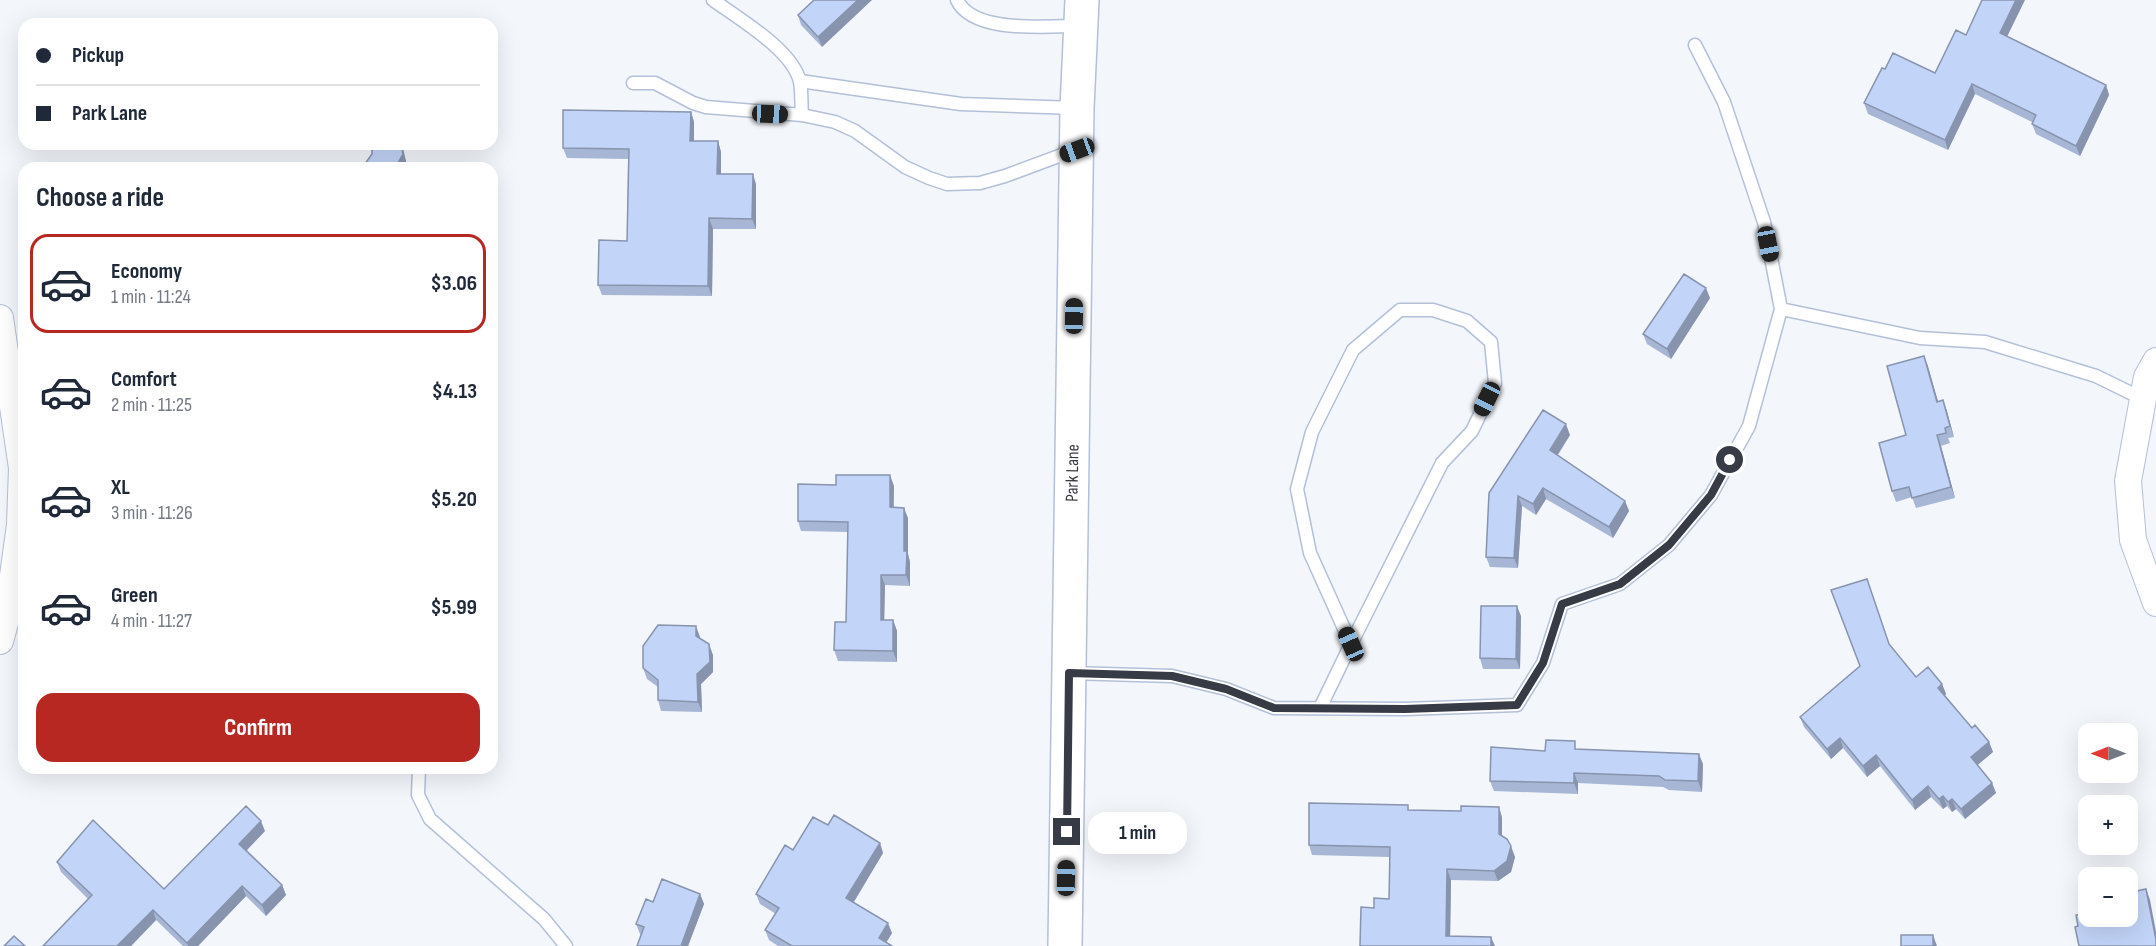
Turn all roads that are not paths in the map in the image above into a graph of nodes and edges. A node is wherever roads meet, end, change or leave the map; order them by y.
1 (713, 0) edge
2 (957, 0) edge
3 (1082, 13) edge
4 (1695, 45) dead end
5 (800, 81) junction
6 (633, 82) dead end
7 (1077, 108) junction
8 (802, 115) junction
9 (1077, 150) junction
10 (1781, 309) junction
11 (0, 318) edge
12 (2156, 361) edge
13 (2143, 399) junction
14 (18, 441) edge
15 (18, 540) edge
16 (2156, 603) edge
17 (0, 641) edge
18 (1351, 644) junction
19 (1069, 673) junction
20 (1320, 708) junction
21 (419, 774) edge
22 (566, 946) edge
23 (1065, 946) edge

1 - 5 lane
2 - 3 lane
3 - 7 street, Park Lane
4 - 10 lane
5 - 7 lane
5 - 8 lane
6 - 8 lane
7 - 9 street, Park Lane
8 - 9 lane
9 - 19 street, Park Lane
10 - 13 lane
10 - 20 lane
11 - 14 street
12 - 13 street
13 - 16 street
15 - 17 street
18 - 18 lane
18 - 20 lane
19 - 20 lane
19 - 23 street, Park Lane
21 - 22 lane

